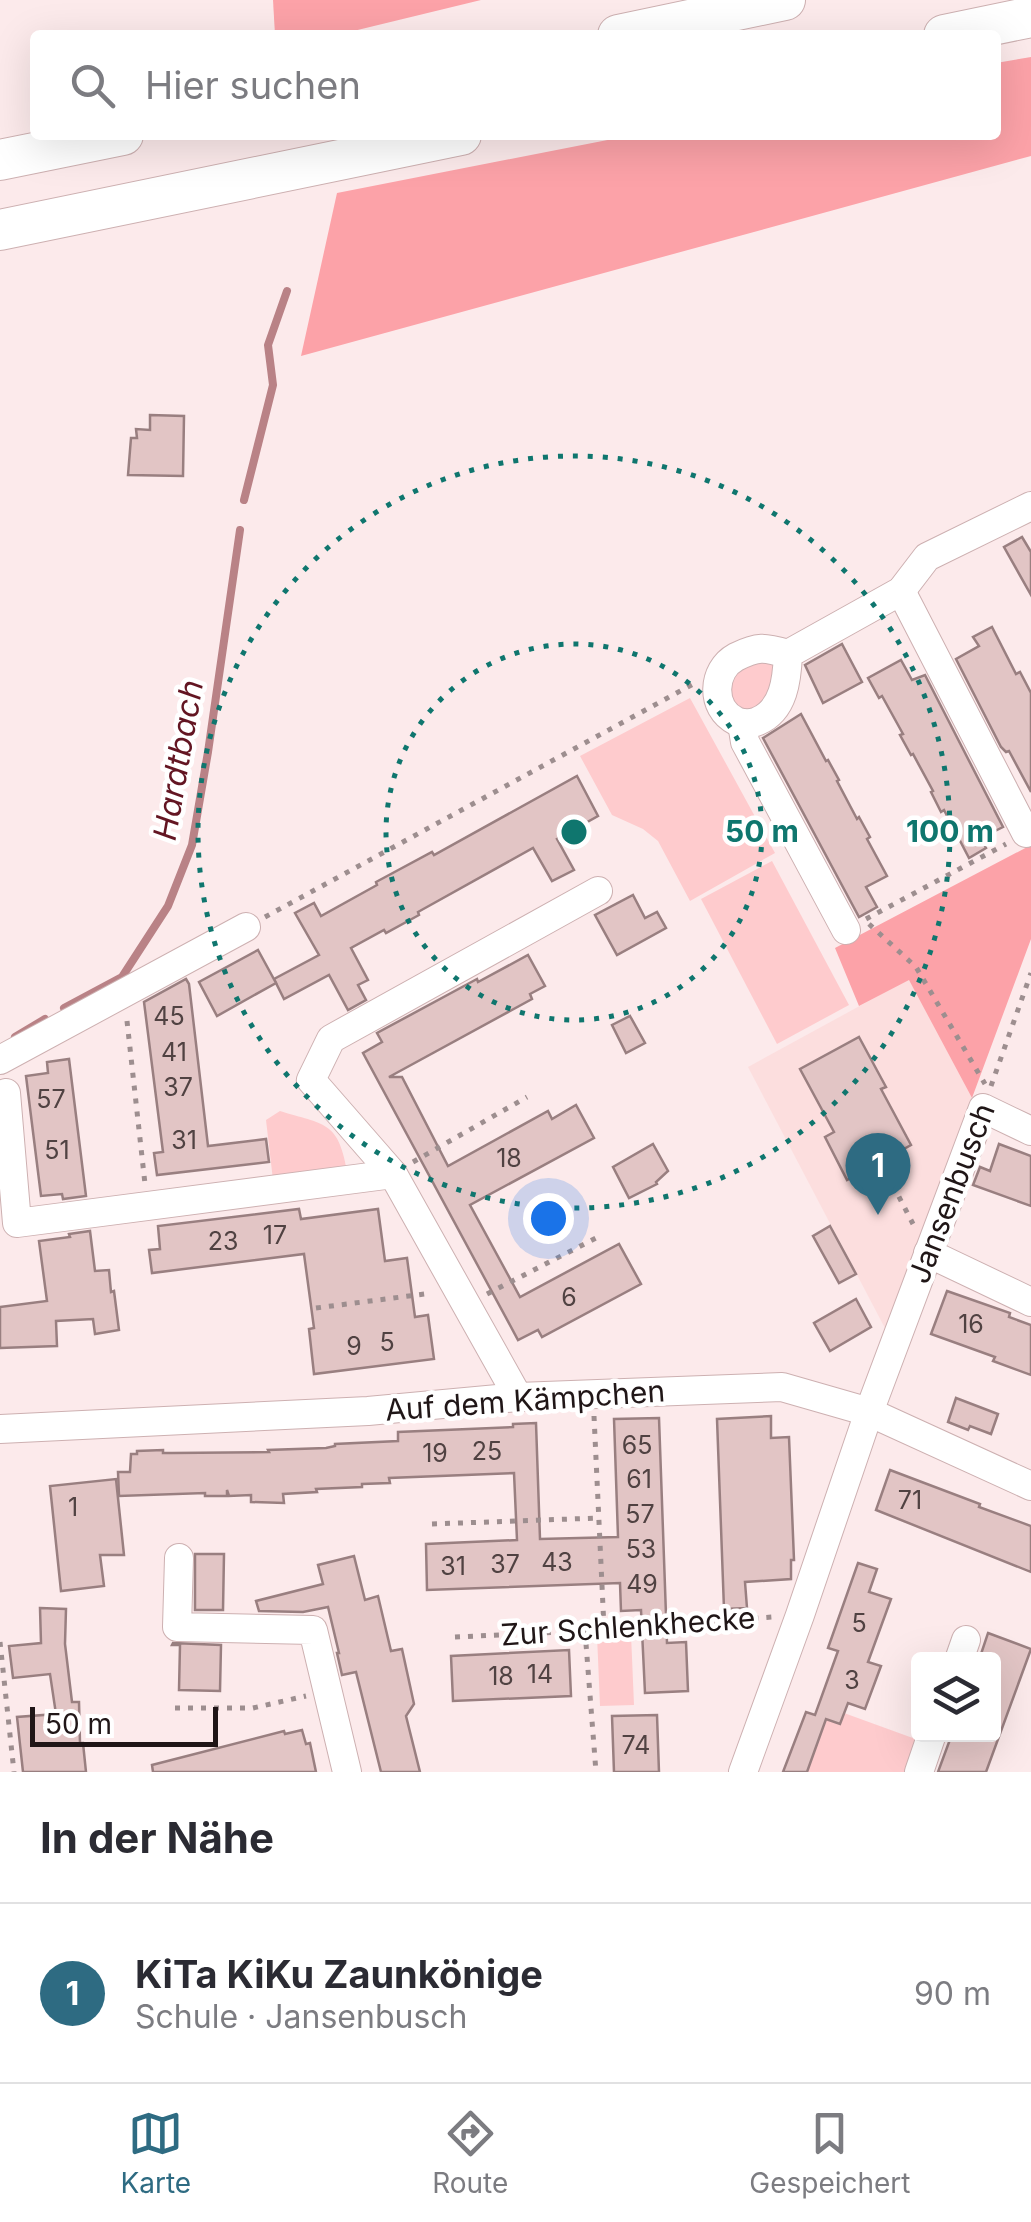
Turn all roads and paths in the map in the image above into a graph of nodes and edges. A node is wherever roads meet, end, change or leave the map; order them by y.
1 (785, 0) edge
2 (1031, 17) edge
3 (642, 30) edge
4 (968, 30) edge
5 (98, 140) edge
6 (437, 140) edge
7 (0, 160) edge
8 (0, 230) edge
9 (1031, 506) edge
10 (900, 591) junction
11 (788, 654) junction
12 (716, 679) junction
13 (742, 723) junction
14 (1026, 834) joint
15 (598, 891) dead end
16 (855, 925) junction
17 (246, 927) joint
18 (1031, 973) edge
19 (124, 993) junction
20 (0, 1060) edge
21 (6, 1093) dead end
22 (527, 1097) dead end
23 (986, 1099) junction
24 (1031, 1131) edge
25 (881, 1162) dead end
26 (393, 1174) junction
27 (147, 1205) junction
28 (600, 1236) dead end
29 (928, 1253) junction
30 (463, 1297) junction
31 (1031, 1302) edge
32 (316, 1308) dead end
33 (592, 1394) junction
34 (518, 1396) junction
35 (869, 1412) junction
36 (0, 1429) edge
37 (1031, 1486) edge
38 (599, 1518) junction
39 (432, 1524) dead end
40 (179, 1558) dead end
41 (800, 1615) junction
42 (604, 1628) junction
43 (585, 1631) junction
44 (456, 1637) dead end
45 (0, 1642) edge
46 (327, 1691) junction
47 (176, 1708) dead end
48 (929, 1742) edge
49 (14, 1772) edge
50 (347, 1772) edge
51 (596, 1772) edge
52 (743, 1772) edge
53 (919, 1772) edge

1 - 3 highway
2 - 4 highway
5 - 7 highway
6 - 8 highway
9 - 10 street
10 - 11 street
10 - 14 street
11 - 12 street
11 - 13 street
12 - 13 street
12 - 17 path
13 - 16 street
14 - 16 path
15 - 26 street
16 - 23 path
17 - 19 street
18 - 23 path, Jansenbusch
19 - 20 street
19 - 27 path
21 - 27 street
22 - 26 path
23 - 24 street
23 - 29 street, Jansenbusch
25 - 29 path
26 - 27 street
26 - 30 street
28 - 30 path
29 - 31 street
29 - 35 street, Jansenbusch
30 - 32 path
30 - 34 street
33 - 34 street, Auf dem Kämpchen
33 - 35 street, Auf dem Kämpchen
33 - 38 path
34 - 36 street, Auf dem Kämpchen
35 - 37 street, Auf dem Kämpchen
35 - 41 street, Zur Schlenkhecke
38 - 39 path
38 - 42 path
40 - 46 street
41 - 42 path, Zur Schlenkhecke
41 - 52 street, Zur Schlenkhecke
42 - 43 path, Zur Schlenkhecke
43 - 44 path, Zur Schlenkhecke
43 - 51 path
45 - 49 path
46 - 47 path
46 - 50 street
48 - 53 street

